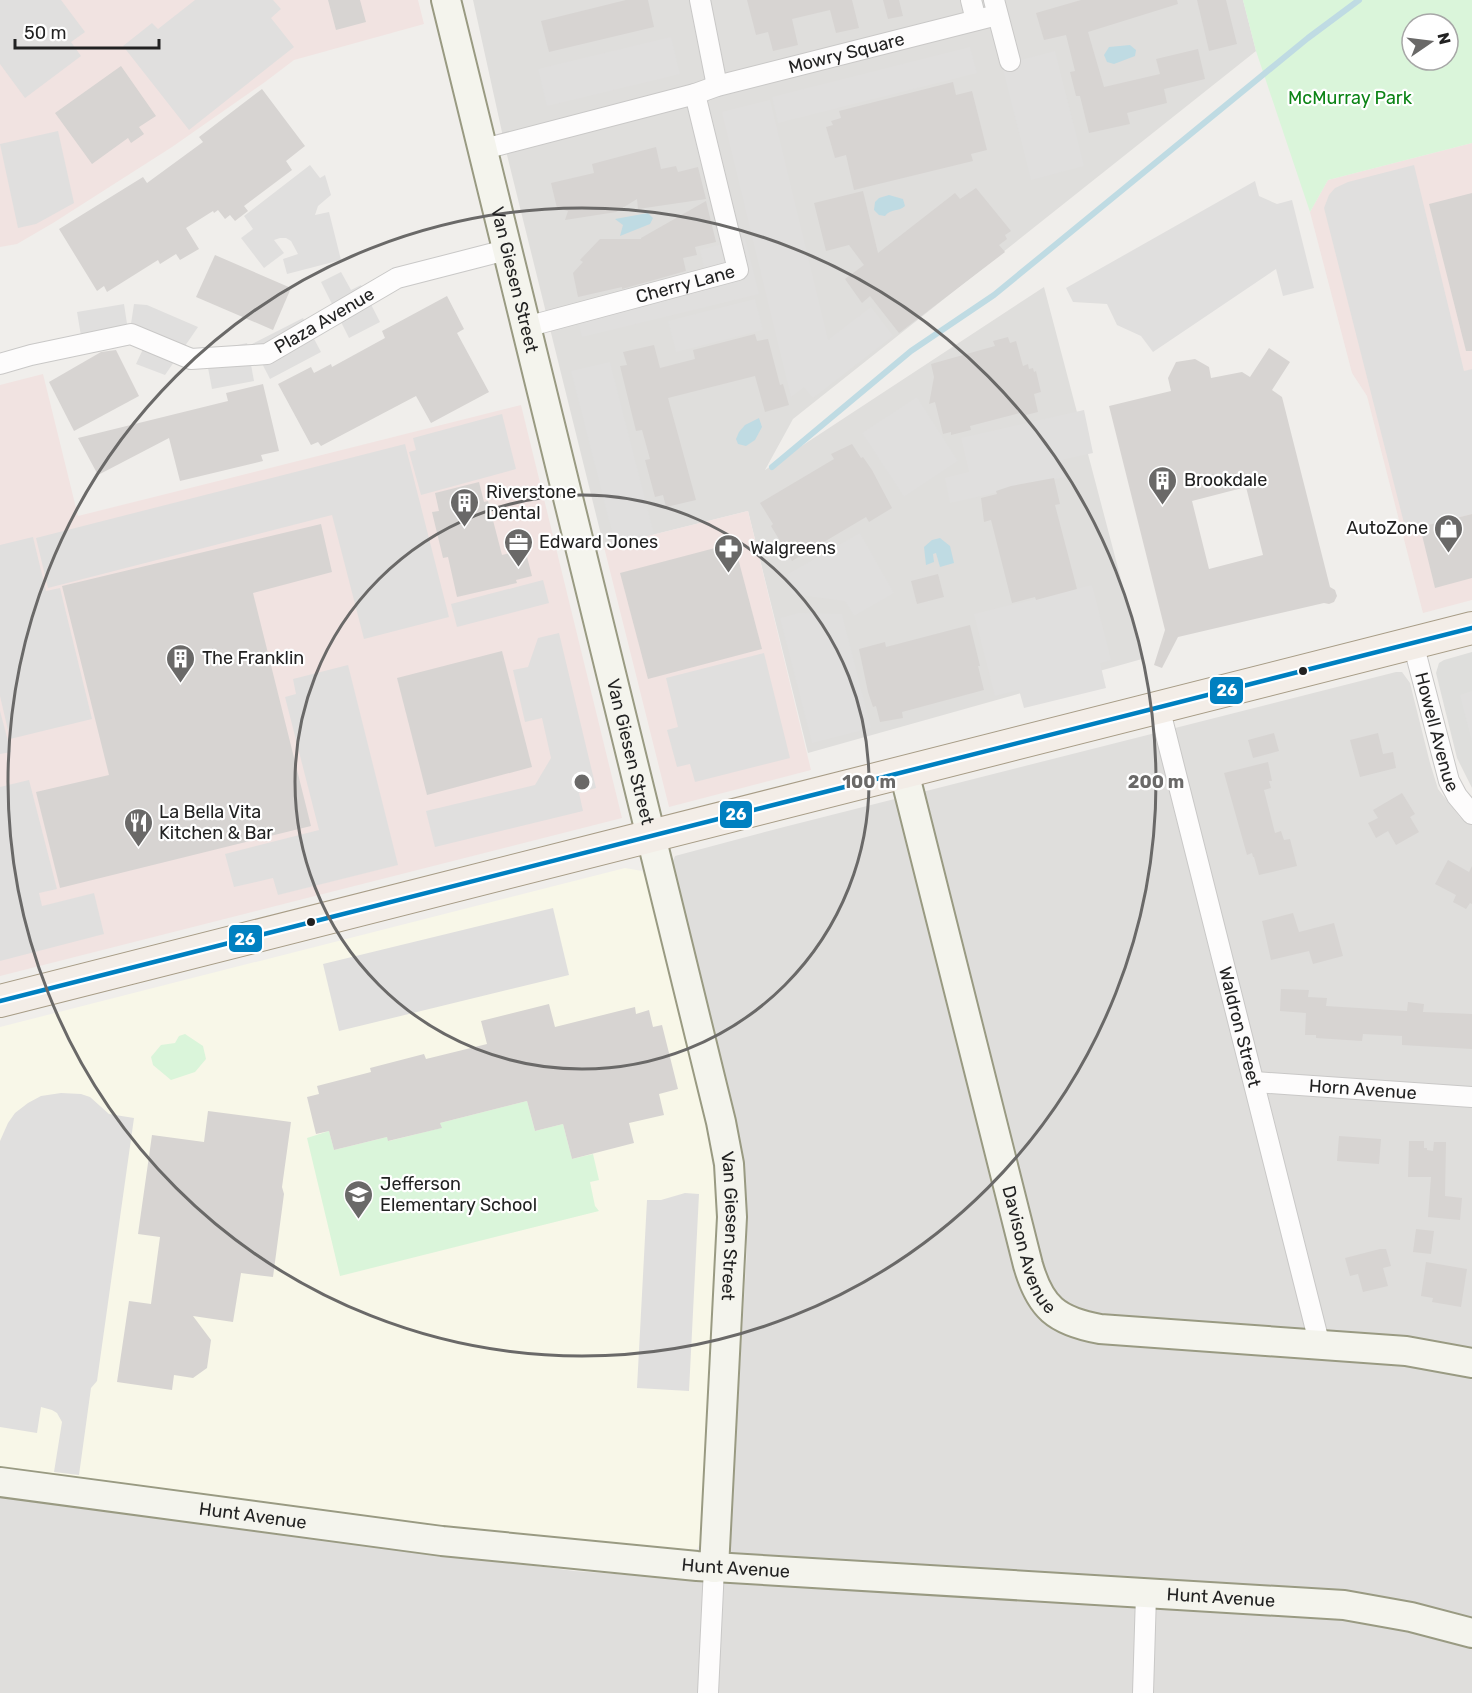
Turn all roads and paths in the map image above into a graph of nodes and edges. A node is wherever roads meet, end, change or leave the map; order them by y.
1 (446, 0) edge
2 (700, 0) edge
3 (971, 0) edge
4 (996, 7) edge
5 (976, 20) junction
6 (1010, 61) dead end
7 (717, 86) junction
8 (695, 94) junction
9 (484, 149) junction
10 (506, 250) junction
11 (526, 327) junction
12 (0, 364) edge
13 (1472, 628) edge
14 (1413, 644) junction
15 (1159, 707) junction
16 (904, 772) junction
17 (1472, 814) edge
18 (651, 837) junction
19 (0, 1001) edge
20 (1255, 1082) junction
21 (1472, 1097) edge
22 (1320, 1346) junction
23 (1472, 1363) edge
24 (0, 1482) edge
25 (714, 1568) junction
26 (1146, 1594) junction
27 (1472, 1633) edge
28 (708, 1693) edge
29 (1143, 1693) edge

1 - 9 street, Van Giesen Street
2 - 7 street
3 - 5 street
4 - 5 street, Mowry Square
4 - 6 street
5 - 7 street, Mowry Square
7 - 8 street, Mowry Square
8 - 9 street, Mowry Square
8 - 11 street, Cherry Lane
9 - 10 street, Van Giesen Street
10 - 11 street, Van Giesen Street
10 - 12 street, Plaza Avenue
11 - 18 street, Van Giesen Street
13 - 14 main road
14 - 15 main road
14 - 17 street, Howell Avenue
15 - 16 main road
15 - 20 street, Waldron Street
16 - 18 main road
16 - 22 street, Davison Avenue
18 - 19 main road
18 - 25 street, Van Giesen Street
20 - 21 street, Horn Avenue
20 - 22 street, Waldron Street
22 - 23 street, Davison Avenue
24 - 25 street, Hunt Avenue
25 - 26 street, Hunt Avenue
25 - 28 street, Van Giesen Street
26 - 27 street, Hunt Avenue
26 - 29 street

